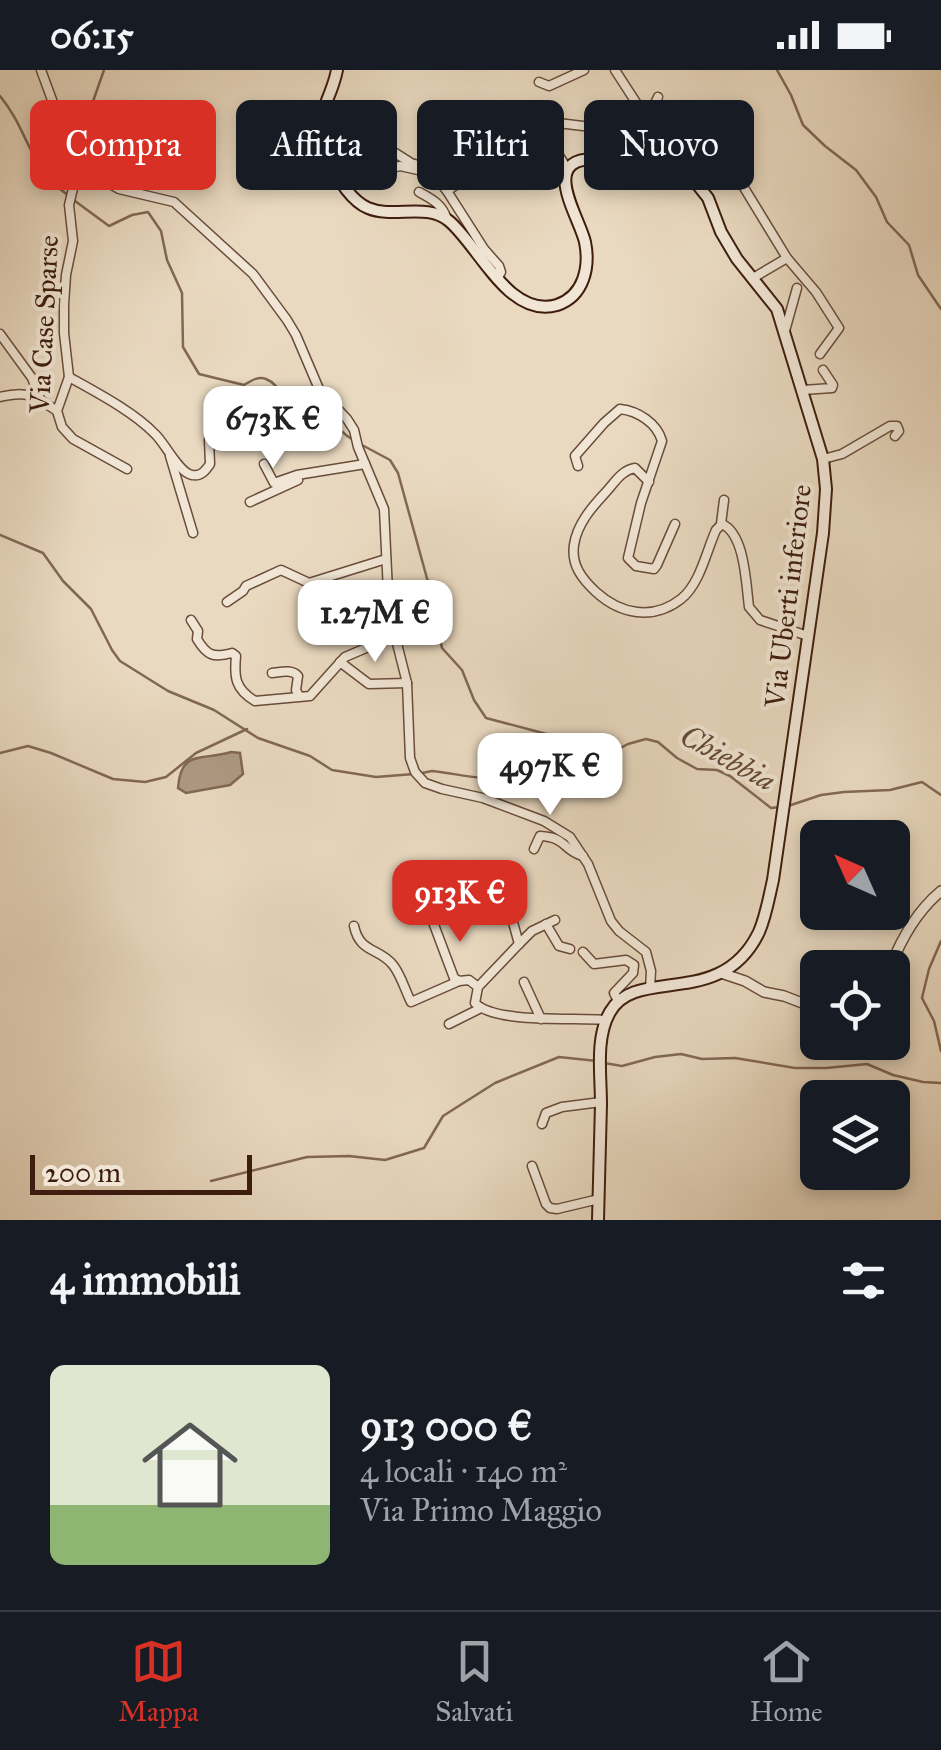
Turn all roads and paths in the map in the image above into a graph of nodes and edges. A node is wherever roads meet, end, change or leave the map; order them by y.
1 (41, 70) edge
2 (337, 70) edge
3 (584, 70) edge
4 (614, 70) edge
5 (539, 82) dead end
6 (658, 97) dead end
7 (53, 100) edge
8 (636, 100) edge
9 (656, 100) edge
10 (583, 126) dead end
11 (568, 170) junction
12 (72, 190) edge
13 (123, 190) edge
14 (447, 190) edge
15 (745, 190) edge
16 (419, 192) dead end
17 (447, 219) junction
18 (788, 258) junction
19 (753, 278) junction
20 (498, 279) junction
21 (797, 288) dead end
22 (785, 331) junction
23 (0, 334) edge
24 (820, 354) dead end
25 (824, 370) dead end
26 (69, 376) junction
27 (803, 390) junction
28 (0, 396) edge
29 (40, 399) junction
30 (212, 399) dead end
31 (57, 412) junction
32 (895, 436) dead end
33 (166, 448) junction
34 (823, 459) junction
35 (264, 464) dead end
36 (366, 464) junction
37 (578, 466) dead end
38 (127, 469) dead end
39 (311, 474) junction
40 (649, 482) junction
41 (724, 500) dead end
42 (250, 502) dead end
43 (674, 524) dead end
44 (721, 524) junction
45 (193, 534) dead end
46 (386, 559) junction
47 (228, 602) dead end
48 (191, 620) dead end
49 (394, 636) junction
50 (808, 636) junction
51 (340, 662) junction
52 (272, 673) dead end
53 (407, 683) junction
54 (299, 696) junction
55 (534, 849) dead end
56 (584, 856) junction
57 (941, 891) edge
58 (458, 894) dead end
59 (509, 908) dead end
60 (354, 926) dead end
61 (519, 944) junction
62 (570, 949) dead end
63 (897, 950) edge
64 (583, 952) dead end
65 (740, 958) junction
66 (721, 973) junction
67 (459, 981) junction
68 (745, 981) junction
69 (524, 982) dead end
70 (478, 987) junction
71 (650, 988) junction
72 (618, 1000) junction
73 (800, 1002) edge
74 (478, 1009) junction
75 (541, 1019) junction
76 (606, 1020) junction
77 (448, 1024) dead end
78 (601, 1102) junction
79 (542, 1124) dead end
80 (532, 1166) dead end
81 (598, 1199) junction
82 (598, 1220) edge

1 - 7 street
2 - 17 main road
3 - 5 street
4 - 8 street
6 - 9 street
10 - 11 street
11 - 19 main road, Via Uberti inferiore
11 - 20 main road
12 - 26 street, Via Case Sparse
13 - 36 street
14 - 20 street
15 - 18 street
16 - 17 street
17 - 20 main road
18 - 19 street
18 - 24 street
19 - 22 main road, Via Uberti inferiore
21 - 22 street
22 - 27 main road, Via Uberti inferiore
23 - 29 street
25 - 27 street
26 - 31 street, Via Case Sparse
26 - 33 street
27 - 34 main road, Via Uberti inferiore
28 - 29 street
29 - 31 street
30 - 33 street
31 - 38 street, Via Case Sparse
32 - 34 street
33 - 45 street
34 - 50 main road, Via Uberti inferiore
35 - 39 street
36 - 39 street
36 - 46 street
37 - 40 street
39 - 42 street
40 - 43 street
40 - 44 street
41 - 44 street
44 - 50 street
46 - 47 street
46 - 49 street
48 - 54 street
49 - 51 street
49 - 53 street
50 - 65 main road, Via Uberti inferiore
51 - 53 street
51 - 54 street
52 - 54 street
53 - 56 street
55 - 56 street
56 - 71 street
57 - 63 street
58 - 67 street
59 - 61 street
60 - 67 street
61 - 62 street
61 - 70 street
64 - 72 street
65 - 66 main road, Via Uberti inferiore
65 - 68 street
66 - 68 street
66 - 71 main road, Via Uberti inferiore
67 - 70 street
68 - 73 street
69 - 75 street
70 - 74 street
71 - 72 main road, Via Uberti inferiore
72 - 76 main road
74 - 75 street
74 - 77 street
75 - 76 street
76 - 78 main road
78 - 79 street
78 - 81 main road
80 - 81 street
81 - 82 main road

